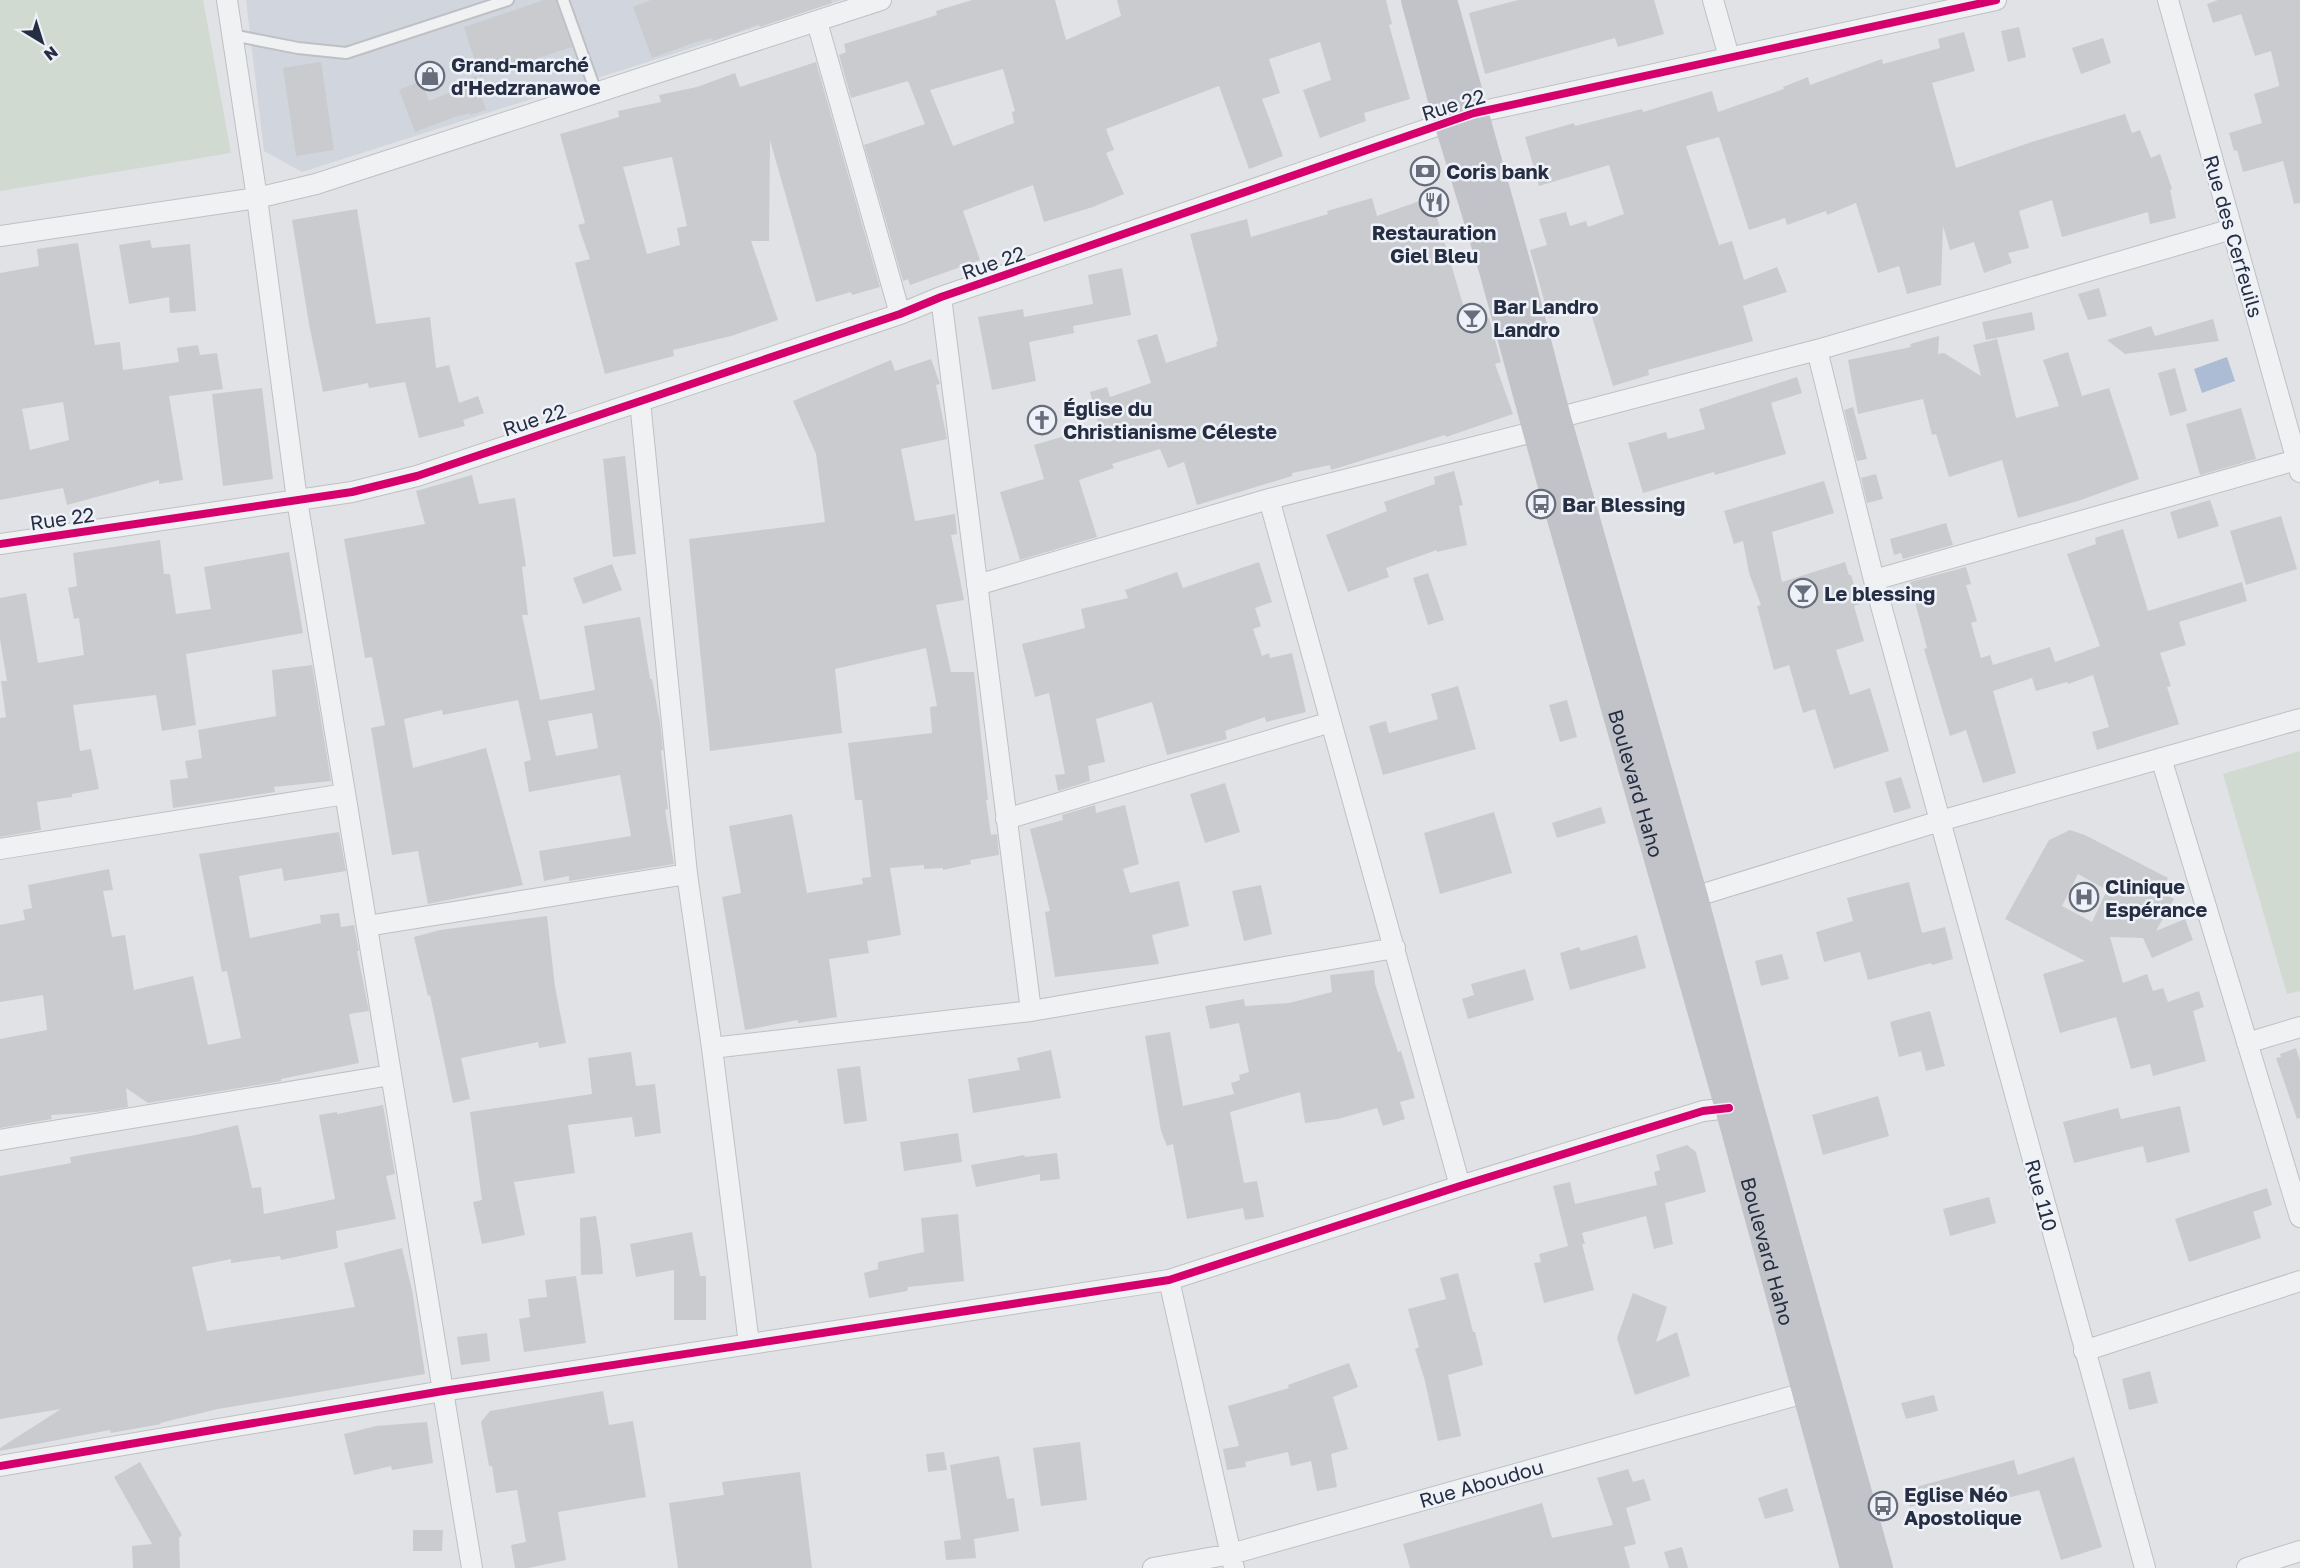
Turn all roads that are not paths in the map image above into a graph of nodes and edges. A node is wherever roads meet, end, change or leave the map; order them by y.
1 (227, 0) edge
2 (508, 0) edge
3 (563, 0) edge
4 (881, 0) edge
5 (1415, 0) edge
6 (1443, 0) edge
7 (1713, 0) edge
8 (1996, 0) edge
9 (2168, 0) edge
10 (817, 22) junction
11 (232, 34) junction
12 (1729, 57) junction
13 (596, 92) junction
14 (1461, 118) junction
15 (257, 198) junction
16 (2232, 230) junction
17 (0, 236) edge
18 (941, 297) junction
19 (900, 314) junction
20 (1817, 350) junction
21 (639, 401) junction
22 (1547, 425) junction
23 (2298, 466) edge
24 (1269, 499) junction
25 (297, 500) junction
26 (0, 544) edge
27 (1874, 580) junction
28 (977, 585) junction
29 (2300, 719) edge
30 (1331, 722) junction
31 (2161, 758) junction
32 (345, 794) junction
33 (1006, 819) junction
34 (1940, 821) junction
35 (0, 849) edge
36 (687, 874) junction
37 (1683, 901) junction
38 (367, 926) junction
39 (1395, 948) junction
40 (1031, 1011) junction
41 (2300, 1027) edge
42 (2247, 1043) junction
43 (712, 1048) junction
44 (391, 1075) junction
45 (1729, 1108) junction
46 (0, 1140) edge
47 (1460, 1186) junction
48 (2300, 1216) edge
49 (1168, 1280) junction
50 (2300, 1281) edge
51 (749, 1344) junction
52 (2084, 1351) junction
53 (443, 1391) junction
54 (1808, 1392) junction
55 (0, 1466) edge
56 (2300, 1551) edge
57 (1233, 1561) edge
58 (472, 1568) edge
59 (1153, 1568) edge
60 (1854, 1568) edge
61 (1879, 1568) edge
62 (2145, 1568) edge
63 (2247, 1568) edge

1 - 11 street
2 - 11 lane
3 - 13 lane
4 - 10 street
5 - 14 main road, Boulevard Haho
6 - 14 main road, Boulevard Haho
7 - 12 street
8 - 12 street, Rue 22
9 - 16 street, Rue des Cerfeuils
10 - 13 street
10 - 19 street
11 - 15 street
12 - 14 street, Rue 22
13 - 15 street
14 - 18 street, Rue 22
14 - 22 main road, Boulevard Haho
15 - 17 street
15 - 25 street
16 - 20 street
16 - 23 street, Rue des Cerfeuils
18 - 19 street, Rue 22
18 - 28 street
19 - 21 street, Rue 22
20 - 22 street
20 - 27 street, Rue 110
21 - 25 street, Rue 22
21 - 36 street
22 - 24 street
22 - 37 main road, Boulevard Haho
23 - 27 street
24 - 28 street
24 - 30 street
25 - 26 street, Rue 22
25 - 32 street
27 - 34 street, Rue 110
28 - 33 street
29 - 31 street
30 - 33 street
30 - 39 street
31 - 34 street
31 - 42 street
32 - 35 street
32 - 38 street
33 - 40 street
34 - 37 street
34 - 52 street, Rue 110
36 - 38 street
36 - 43 street
37 - 45 main road, Boulevard Haho
37 - 61 main road, Boulevard Haho
38 - 44 street
39 - 40 street
39 - 47 street
40 - 43 street
41 - 42 street
42 - 48 street
43 - 51 street
44 - 46 street
44 - 53 street
45 - 47 street
45 - 54 main road, Boulevard Haho
47 - 49 street
49 - 51 street
49 - 57 street
50 - 52 street
51 - 53 street
52 - 62 street, Rue 110
53 - 55 street
53 - 58 street
54 - 57 street, Rue Aboudou
54 - 60 main road, Boulevard Haho
56 - 63 street
57 - 59 street, Rue Aboudou

